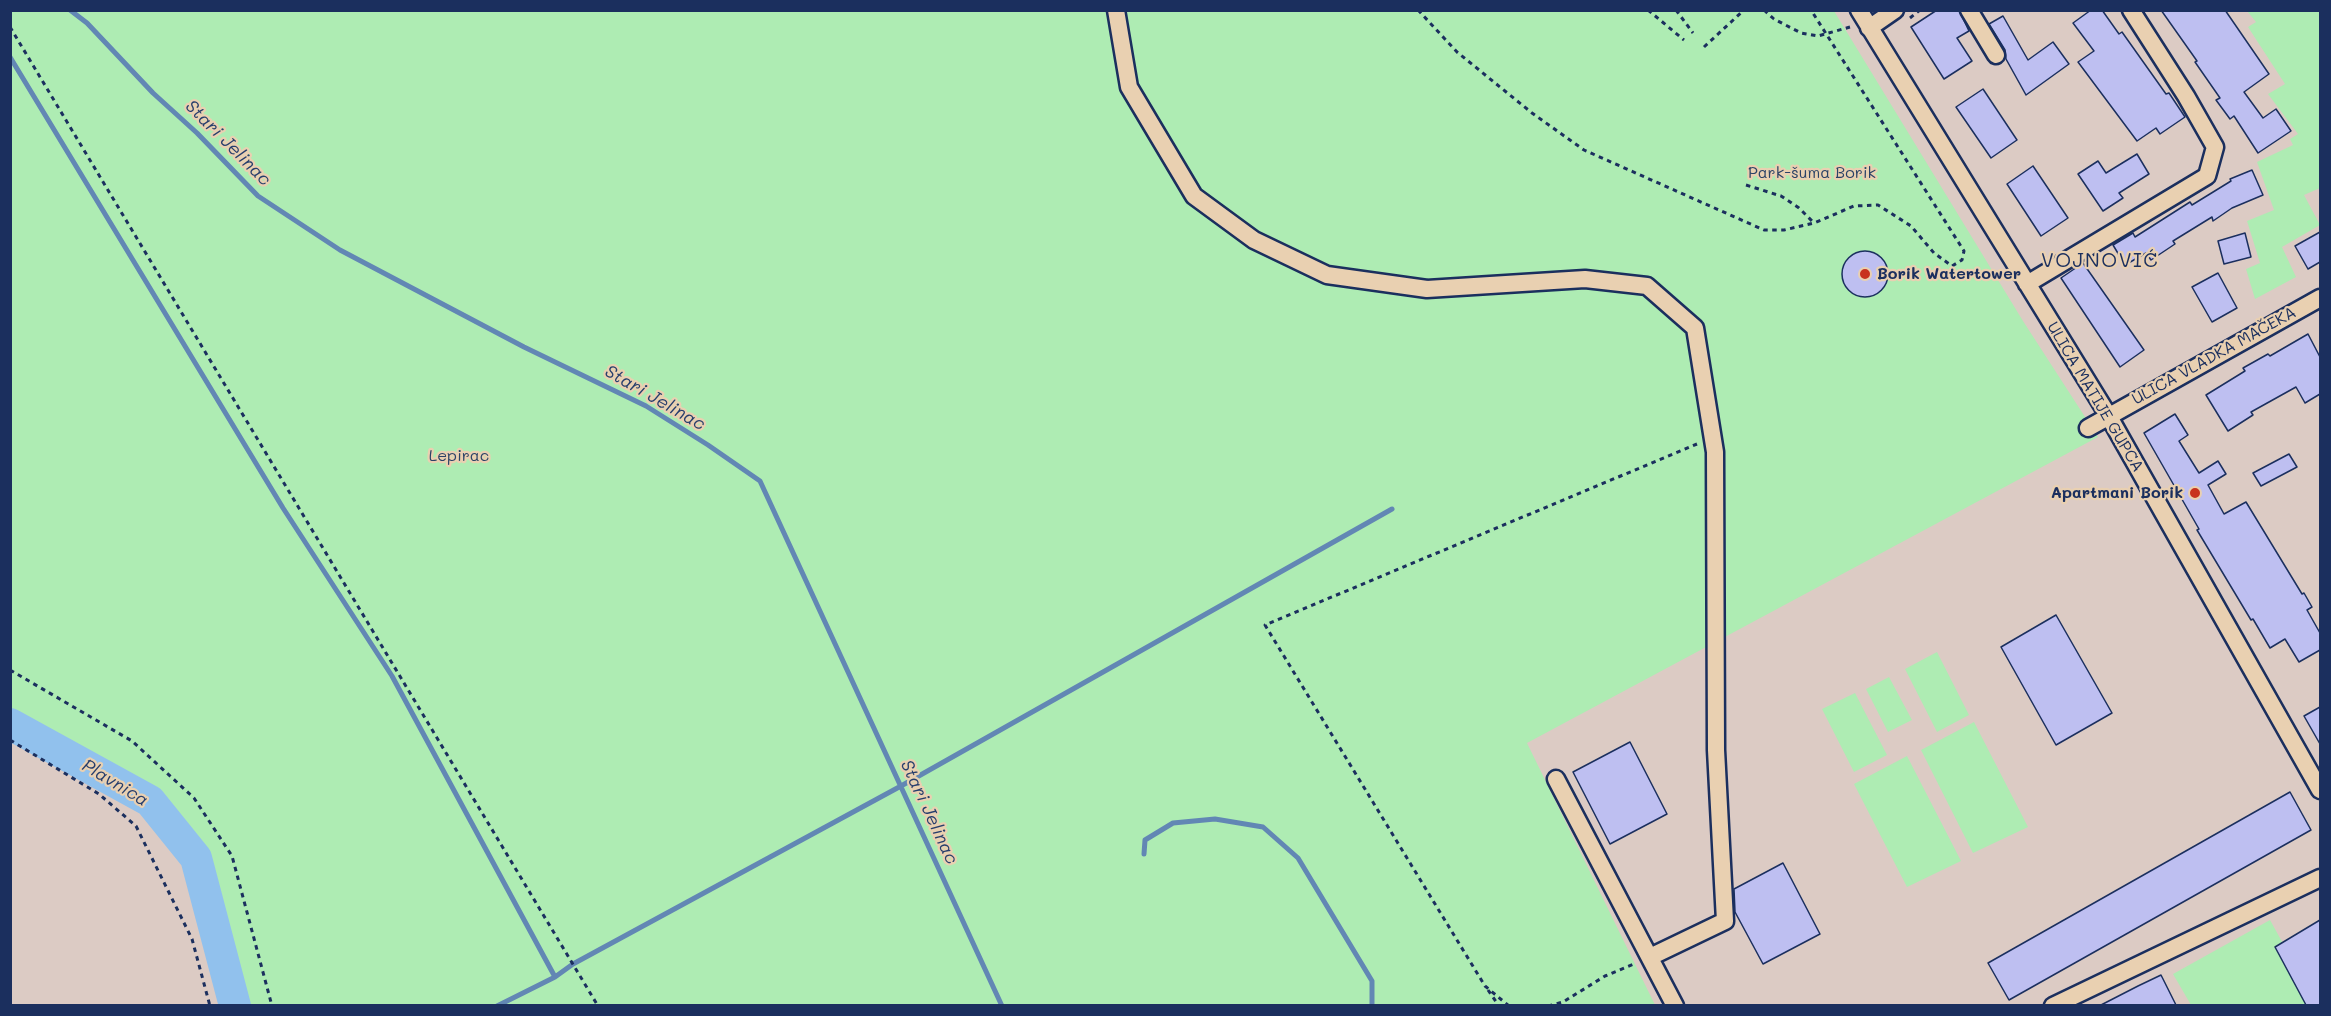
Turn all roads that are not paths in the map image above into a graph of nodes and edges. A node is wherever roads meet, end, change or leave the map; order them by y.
1 (1116, 10) edge
2 (1895, 10) edge
3 (1969, 10) edge
4 (2131, 10) edge
5 (1861, 21) edge
6 (1996, 55) dead end
7 (2027, 284) junction
8 (2320, 298) edge
9 (2108, 415) junction
10 (2088, 428) dead end
11 (1556, 779) dead end
12 (2320, 790) edge
13 (2320, 878) edge
14 (1650, 957) junction
15 (1675, 1005) edge
16 (2053, 1005) edge

1 - 14 street
2 - 5 street
3 - 6 street
4 - 7 street
5 - 7 street, ULICA MATIJE GUPCA
7 - 9 street, ULICA MATIJE GUPCA
8 - 9 street, ULICA VLADKA MAČEKA
9 - 10 street, ULICA VLADKA MAČEKA
9 - 12 street, ULICA MATIJE GUPCA
11 - 14 street
13 - 16 street
14 - 15 street

